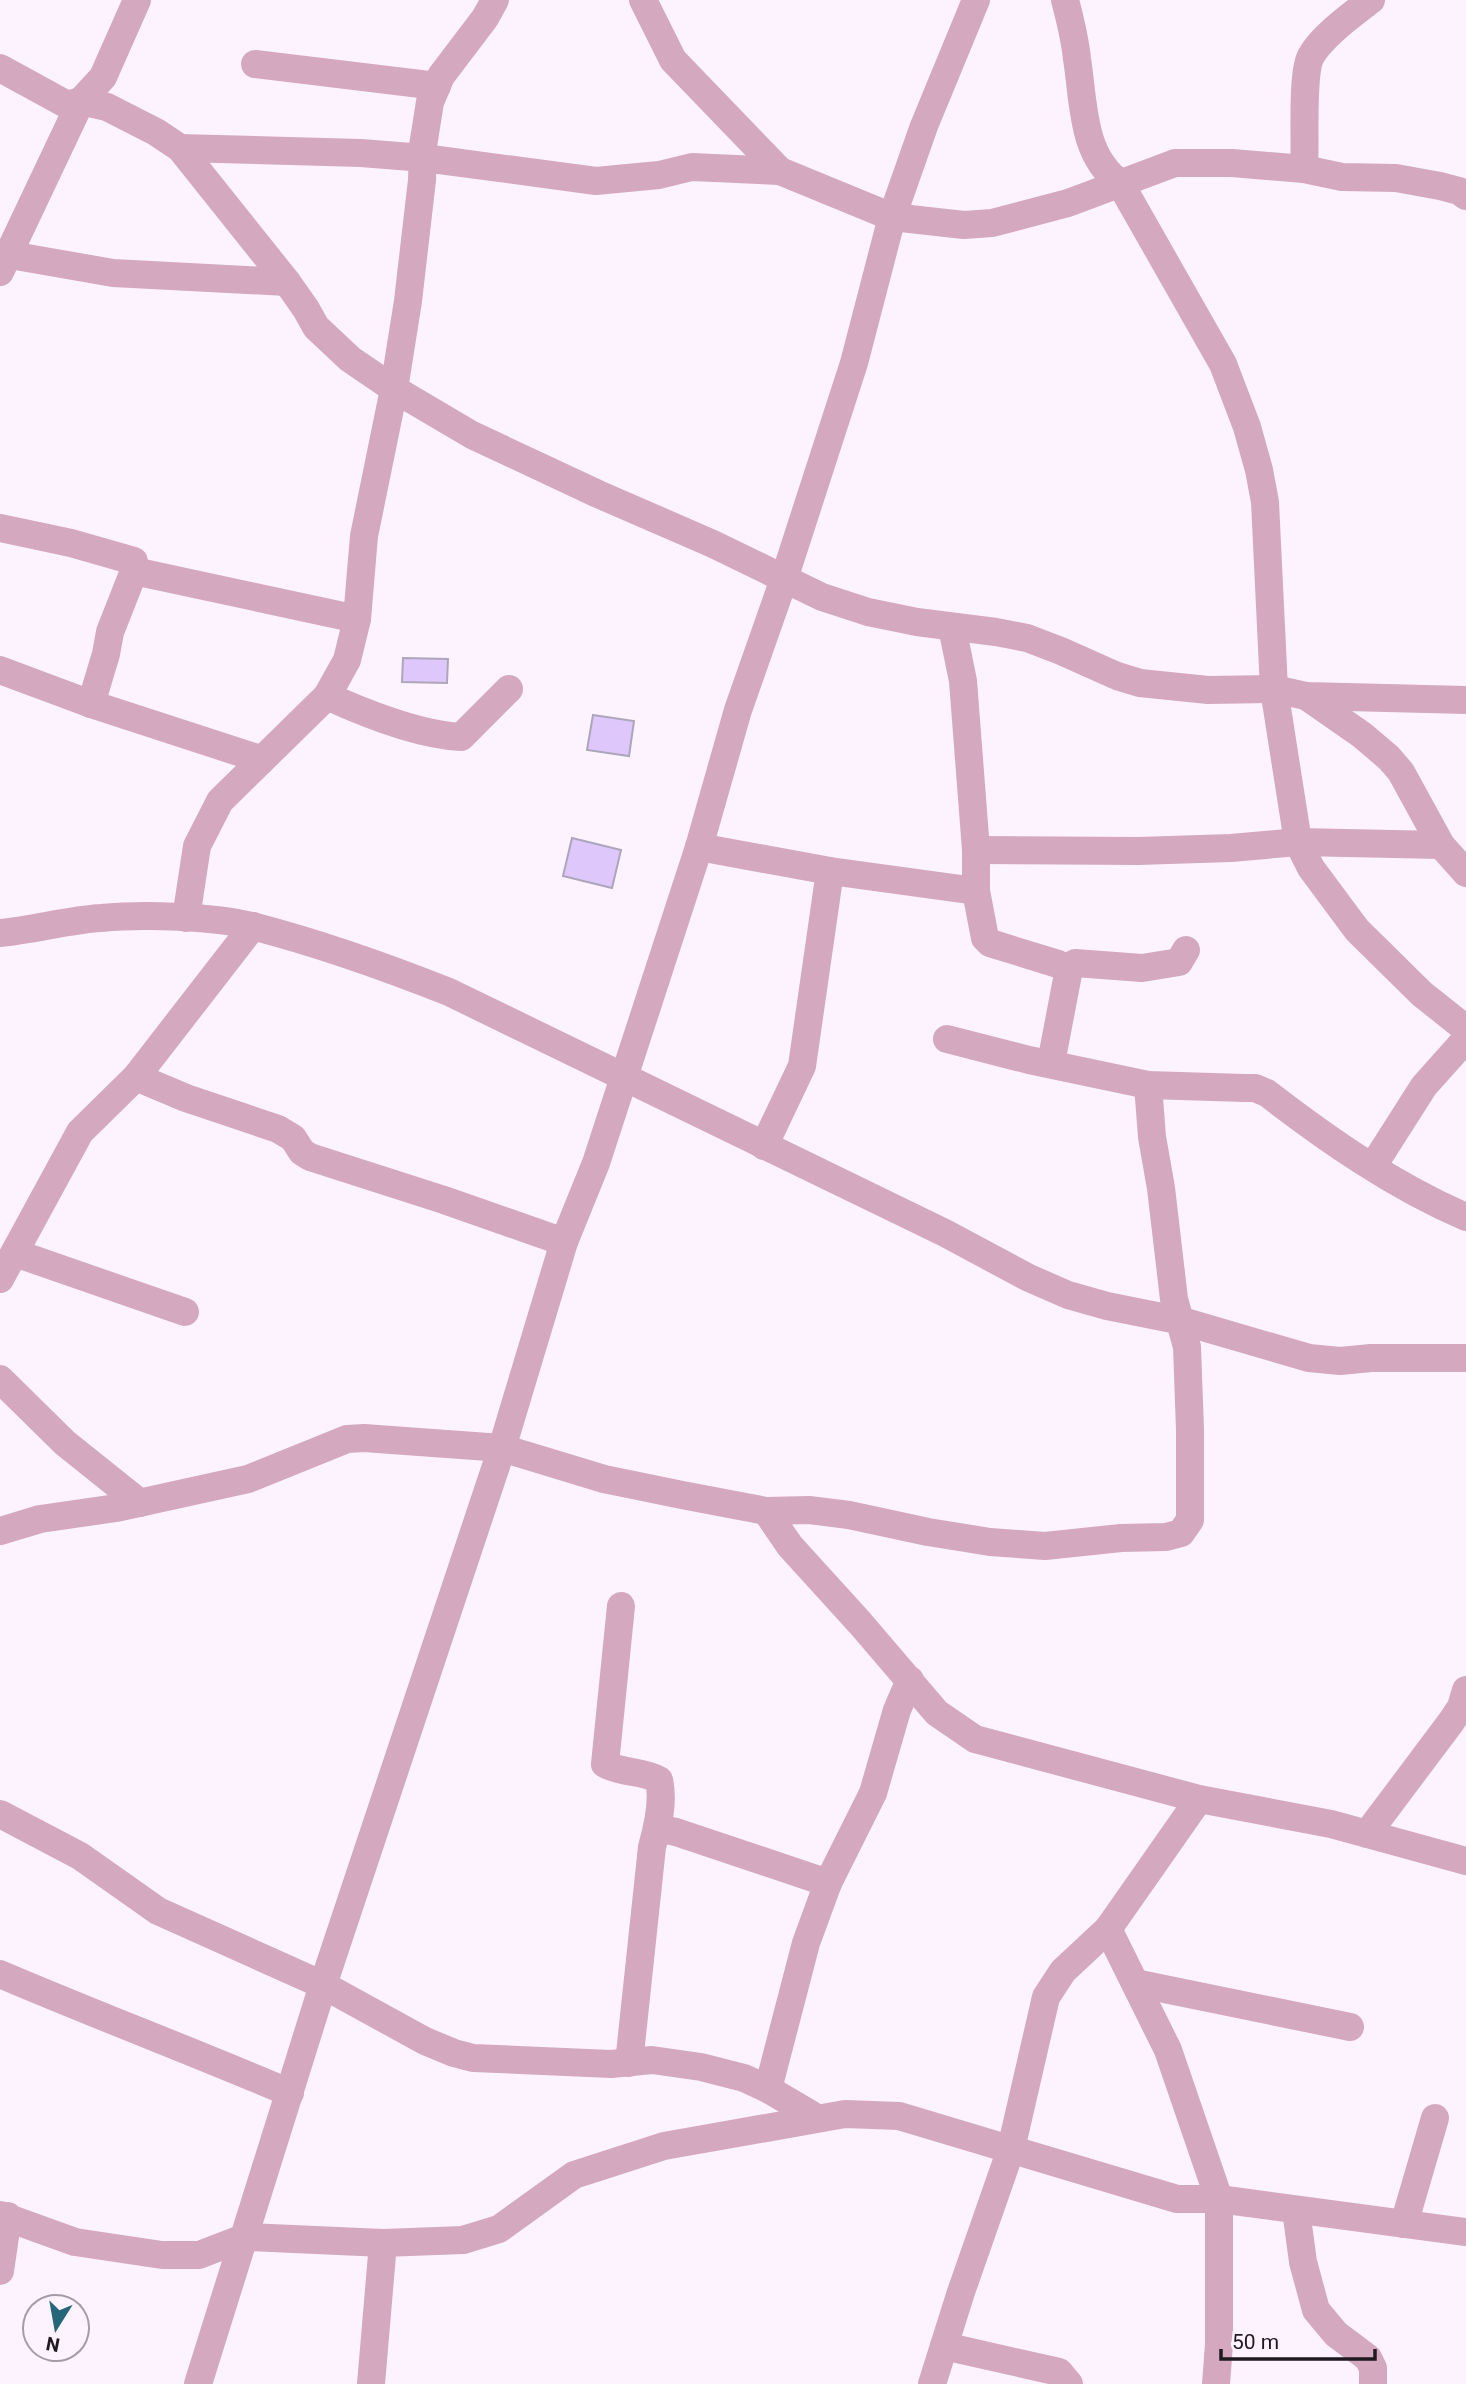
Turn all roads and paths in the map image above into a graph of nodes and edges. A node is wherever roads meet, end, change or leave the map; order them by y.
1 (137, 0) edge
2 (495, 0) edge
3 (643, 0) edge
4 (976, 0) edge
5 (1065, 0) edge
6 (1370, 0) edge
7 (255, 64) dead end
8 (0, 68) edge
9 (437, 86) junction
10 (81, 101) junction
11 (180, 148) junction
12 (424, 158) junction
13 (1304, 169) junction
14 (780, 171) junction
15 (1120, 183) junction
16 (1466, 196) edge
17 (892, 217) junction
18 (5, 264) edge
19 (287, 282) junction
20 (394, 388) junction
21 (0, 528) edge
22 (134, 571) junction
23 (784, 579) junction
24 (357, 619) junction
25 (952, 627) junction
26 (0, 670) edge
27 (509, 689) dead end
28 (1274, 689) junction
29 (327, 695) junction
30 (1306, 696) junction
31 (1466, 700) edge
32 (91, 704) junction
33 (260, 759) junction
34 (1298, 842) junction
35 (1441, 845) junction
36 (699, 847) junction
37 (976, 850) junction
38 (830, 871) junction
39 (1466, 873) edge
40 (976, 891) junction
41 (186, 918) junction
42 (253, 926) junction
43 (0, 933) edge
44 (1186, 950) dead end
45 (1067, 969) junction
46 (1466, 1029) edge
47 (947, 1039) dead end
48 (1466, 1039) edge
49 (1051, 1063) junction
50 (136, 1077) junction
51 (624, 1078) junction
52 (1148, 1086) junction
53 (764, 1146) junction
54 (1373, 1166) junction
55 (1466, 1217) edge
56 (564, 1242) junction
57 (15, 1253) junction
58 (0, 1279) edge
59 (185, 1312) dead end
60 (1182, 1321) junction
61 (1466, 1358) edge
62 (0, 1379) edge
63 (502, 1448) junction
64 (141, 1503) junction
65 (766, 1511) junction
66 (0, 1531) edge
67 (621, 1606) dead end
68 (910, 1680) junction
69 (1466, 1690) edge
70 (1199, 1799) junction
71 (0, 1814) edge
72 (657, 1828) junction
73 (1367, 1834) junction
74 (1466, 1861) edge
75 (828, 1883) junction
76 (1108, 1929) junction
77 (0, 1974) edge
78 (1135, 1983) junction
79 (323, 1986) junction
80 (1350, 2027) dead end
81 (629, 2063) junction
82 (768, 2089) junction
83 (289, 2093) junction
84 (817, 2118) junction
85 (1434, 2118) dead end
86 (1011, 2149) junction
87 (1219, 2199) junction
88 (1296, 2210) junction
89 (4, 2215) edge
90 (1405, 2224) junction
91 (1466, 2232) edge
92 (246, 2237) junction
93 (383, 2243) junction
94 (0, 2271) edge
95 (944, 2346) junction
96 (198, 2384) edge
97 (371, 2384) edge
98 (932, 2384) edge
99 (1069, 2384) edge
100 (1216, 2384) edge
101 (1373, 2384) edge

1 - 10 street
2 - 9 street
3 - 14 street
4 - 17 street
5 - 15 street
6 - 13 street
7 - 9 street
8 - 10 street
9 - 12 street
10 - 11 street
10 - 18 street
11 - 12 street
11 - 19 street
12 - 14 street
12 - 20 street
13 - 15 street
13 - 16 street
14 - 17 street
15 - 17 street
15 - 28 street
17 - 23 street
18 - 19 street
19 - 20 street
20 - 23 street
20 - 24 street
21 - 22 street
22 - 24 street
22 - 32 street
23 - 25 street
23 - 36 street
24 - 29 street
25 - 28 street
25 - 37 street
26 - 32 street
27 - 29 street
28 - 30 street
28 - 34 street
29 - 33 street
30 - 31 street
30 - 35 street
32 - 33 street
33 - 41 street
34 - 35 street
34 - 37 street
34 - 46 street
35 - 39 street
36 - 38 street
36 - 51 street
37 - 40 street
38 - 40 street
38 - 53 street
40 - 45 street
41 - 42 street
41 - 43 street
42 - 50 street
42 - 51 street
44 - 45 street
45 - 49 street
47 - 49 street
48 - 54 street
49 - 52 street
50 - 56 street
50 - 57 street
51 - 53 street
51 - 56 street
52 - 54 street
52 - 60 street
53 - 60 street
54 - 55 street
56 - 63 street
57 - 58 street
57 - 59 street
60 - 61 street
60 - 65 street
62 - 64 street
63 - 64 street
63 - 65 street
63 - 79 street
64 - 66 street
65 - 68 street
67 - 72 street
68 - 70 street
68 - 75 street
69 - 73 street
70 - 73 street
70 - 76 street
71 - 79 street
72 - 75 street
72 - 81 street
73 - 74 street
75 - 82 street
76 - 78 street
76 - 86 street
77 - 83 street
78 - 80 street
78 - 87 street
79 - 81 street
79 - 83 street
81 - 82 street
82 - 84 street
83 - 92 street
84 - 86 street
84 - 93 street
85 - 90 street
86 - 87 street
86 - 95 street
87 - 88 street
87 - 100 street
88 - 90 street
88 - 101 street
89 - 92 street
89 - 94 street
90 - 91 street
92 - 93 street
92 - 96 street
93 - 97 street
95 - 98 street
95 - 99 street

